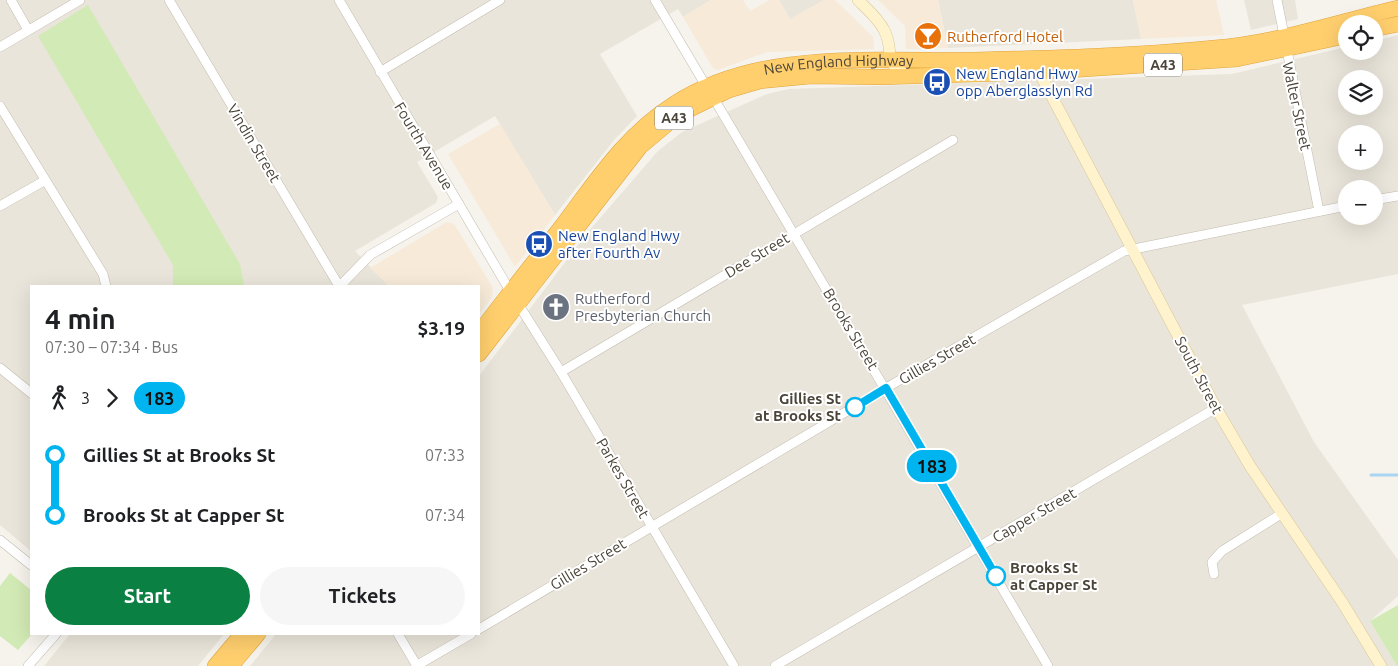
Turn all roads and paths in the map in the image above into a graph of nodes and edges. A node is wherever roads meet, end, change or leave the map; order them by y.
1 (11, 0) edge
2 (80, 0) edge
3 (169, 0) edge
4 (339, 0) edge
5 (500, 0) edge
6 (655, 0) edge
7 (858, 0) edge
8 (1277, 0) edge
9 (1398, 8) edge
10 (1398, 24) edge
11 (1383, 27) edge
12 (28, 30) junction
13 (1338, 37) edge
14 (1285, 42) junction
15 (0, 47) edge
16 (890, 61) junction
17 (380, 72) junction
18 (1040, 72) junction
19 (909, 75) junction
20 (709, 91) junction
21 (0, 106) edge
22 (953, 140) dead end
23 (44, 181) junction
24 (1398, 196) edge
25 (1383, 198) edge
26 (459, 204) junction
27 (0, 206) edge
28 (1338, 207) edge
29 (1319, 211) junction
30 (795, 232) junction
31 (1134, 250) junction
32 (106, 285) edge
33 (339, 285) edge
34 (341, 285) edge
35 (514, 297) junction
36 (480, 332) edge
37 (480, 352) edge
38 (0, 368) edge
39 (561, 372) junction
40 (886, 388) junction
41 (30, 393) edge
42 (1216, 408) junction
43 (1281, 514) junction
44 (652, 527) junction
45 (0, 540) edge
46 (980, 547) junction
47 (30, 564) edge
48 (1214, 574) dead end
49 (480, 628) edge
50 (55, 635) edge
51 (241, 635) edge
52 (257, 635) edge
53 (399, 635) edge
54 (469, 635) edge
55 (28, 666) edge
56 (216, 666) edge
57 (231, 666) edge
58 (417, 666) edge
59 (734, 666) edge
60 (774, 666) edge
61 (1048, 666) edge
62 (1381, 666) edge

1 - 12 street
2 - 12 street
3 - 33 street, Vindin Street
4 - 17 street, Fourth Avenue
5 - 17 street
6 - 20 street, Brooks Street
7 - 16 street
8 - 14 street, Walter Street
9 - 14 highway, New England Highway / A43
10 - 11 highway
12 - 15 street
13 - 14 highway, New England Highway / A43
14 - 16 highway, New England Highway / A43
14 - 18 highway, New England Highway / A43
14 - 29 street, Walter Street
16 - 19 street
16 - 20 highway, New England Highway / A43
17 - 26 street, Fourth Avenue
18 - 19 highway, New England Highway / A43
18 - 31 street, South Street
19 - 20 highway, New England Highway / A43
20 - 30 street, Brooks Street
20 - 35 highway, New England Highway / A43
21 - 23 street
22 - 30 street, Dee Street
23 - 27 street
23 - 32 street
24 - 25 street
26 - 34 street
26 - 35 street, Fourth Avenue
28 - 29 street, Gillies Street
29 - 31 street, Gillies Street
30 - 39 street, Dee Street
30 - 40 street, Brooks Street
31 - 40 street, Gillies Street
31 - 42 street, South Street
35 - 36 highway, New England Highway / A43
35 - 37 highway, New England Highway / A43
35 - 39 street, Parkes Street
38 - 41 street
39 - 44 street, Parkes Street
40 - 44 street, Gillies Street
40 - 46 street, Brooks Street
42 - 43 street, South Street
42 - 46 street, Capper Street
43 - 48 street
43 - 62 street, South Street
44 - 49 street, Gillies Street
44 - 59 street, Parkes Street
45 - 47 street
46 - 60 street, Capper Street
46 - 61 street, Brooks Street
50 - 55 street
51 - 56 highway
52 - 57 highway
53 - 58 street
54 - 58 street

